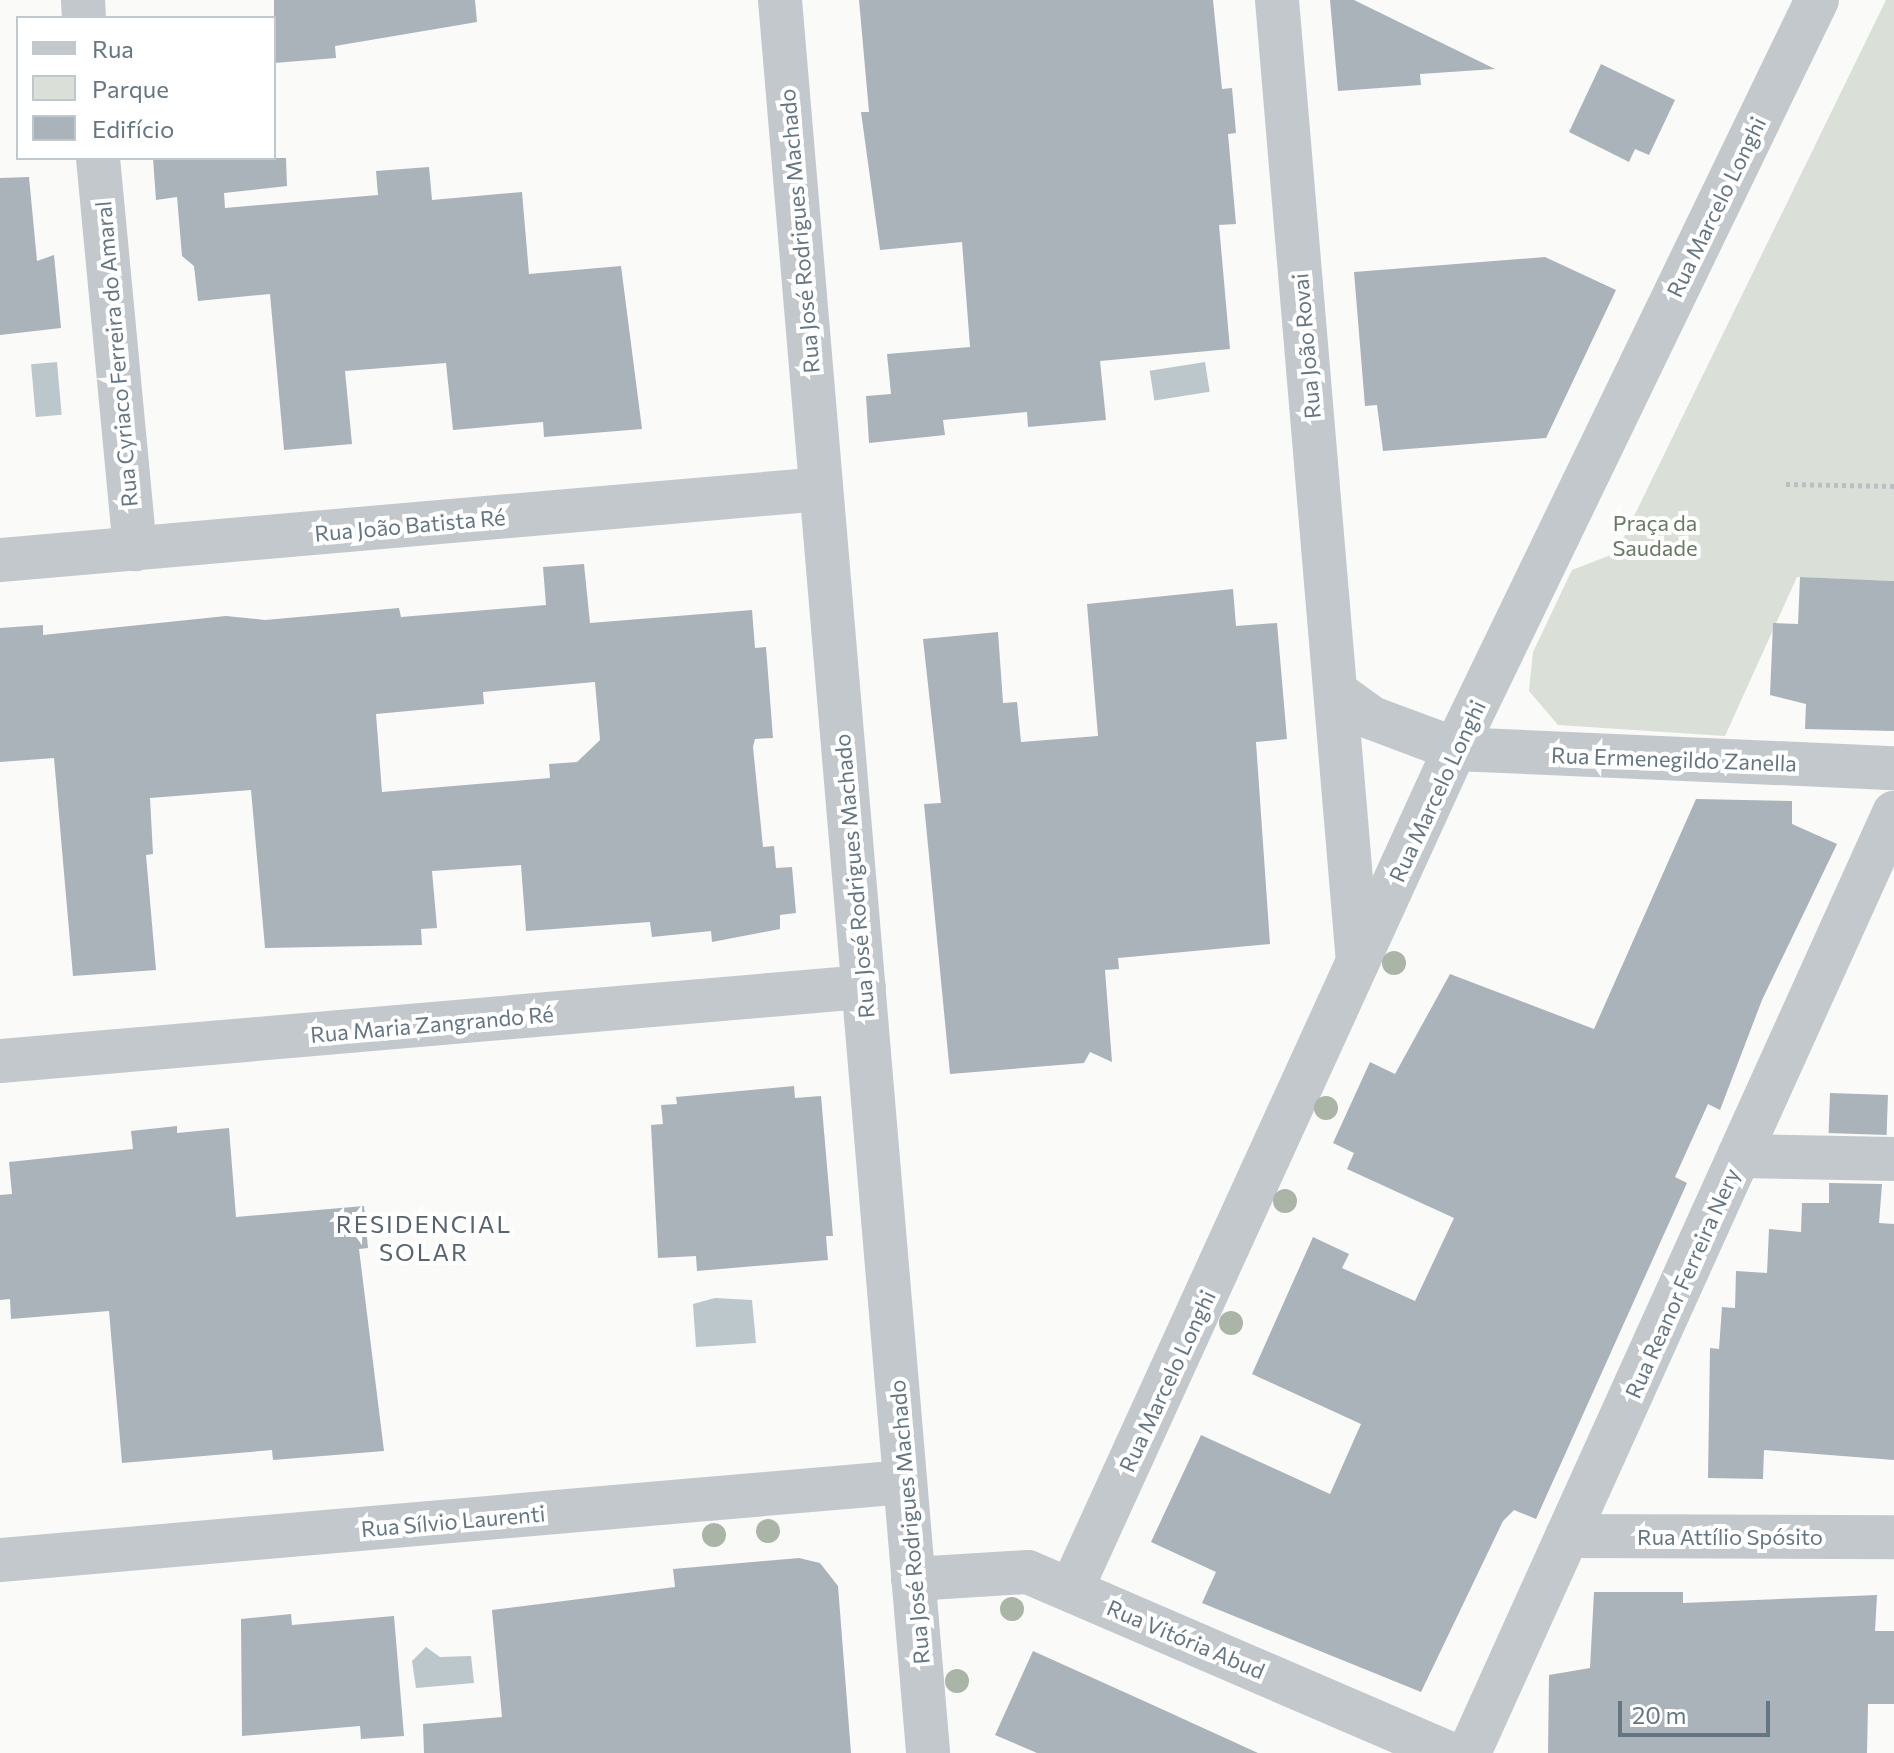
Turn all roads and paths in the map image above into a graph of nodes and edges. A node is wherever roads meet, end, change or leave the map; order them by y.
1 (780, 0) edge
2 (1277, 0) edge
3 (1817, 0) edge
4 (98, 160) edge
5 (1786, 484) dead end
6 (1894, 486) edge
7 (821, 489) junction
8 (135, 549) junction
9 (0, 560) edge
10 (1336, 692) junction
11 (1455, 749) junction
12 (1894, 768) edge
13 (1894, 813) edge
14 (1358, 964) junction
15 (864, 987) junction
16 (0, 1061) edge
17 (1739, 1156) junction
18 (1894, 1159) edge
19 (905, 1482) junction
20 (1567, 1536) junction
21 (1894, 1537) edge
22 (0, 1560) edge
23 (913, 1579) junction
24 (1071, 1590) junction
25 (928, 1753) edge
26 (1449, 1753) edge
27 (1469, 1753) edge

1 - 7 street, Rua José Rodrigues Machado
2 - 10 street, Rua João Rovai
3 - 11 street, Rua Marcelo Longhi
4 - 8 street, Rua Cyriaco Ferreira do Amaral
5 - 6 path
7 - 8 street, Rua João Batista Ré
7 - 15 street, Rua José Rodrigues Machado
8 - 9 street, Rua João Batista Ré
10 - 11 street
10 - 14 street, Rua João Rovai
11 - 12 street, Rua Ermenegildo Zanella
11 - 14 street, Rua Marcelo Longhi
13 - 17 street, Rua Reanor Ferreira Nery
14 - 24 street, Rua Marcelo Longhi
15 - 16 street, Rua Maria Zangrando Ré
15 - 19 street, Rua José Rodrigues Machado
17 - 18 street
17 - 20 street, Rua Reanor Ferreira Nery
19 - 22 street, Rua Sílvio Laurenti
19 - 23 street, Rua José Rodrigues Machado
20 - 21 street, Rua Attílio Spósito
20 - 27 street, Rua Reanor Ferreira Nery
23 - 24 street, Rua Vitória Abud
23 - 25 street, Rua José Rodrigues Machado
24 - 26 street, Rua Vitória Abud

